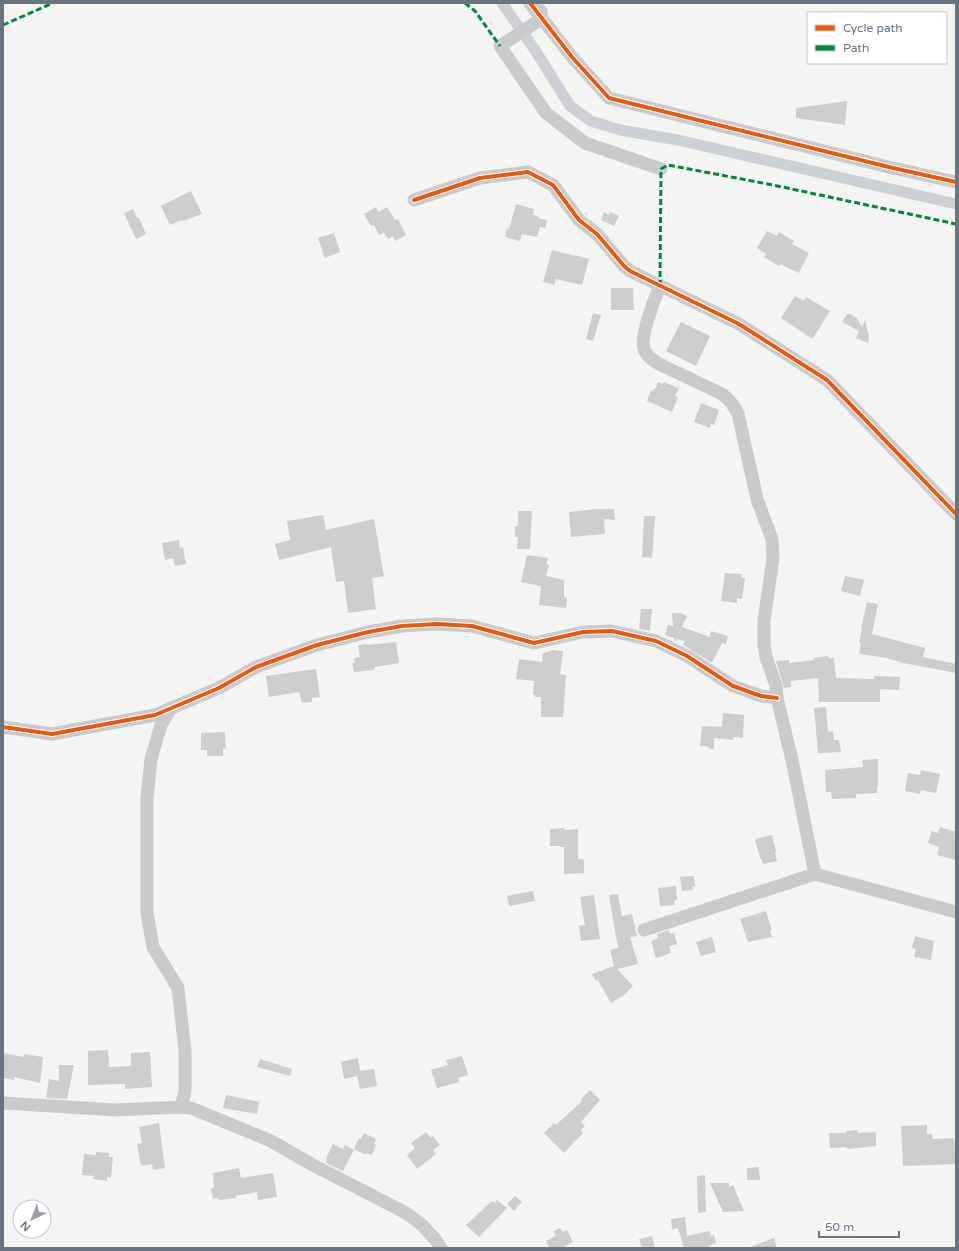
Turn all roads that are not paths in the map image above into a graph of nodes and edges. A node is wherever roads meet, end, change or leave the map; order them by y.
1 (530, 3) edge
2 (540, 3) edge
3 (542, 19) junction
4 (661, 169) dead end
5 (956, 182) edge
6 (414, 200) dead end
7 (660, 286) junction
8 (956, 514) edge
9 (777, 698) junction
10 (171, 708) junction
11 (3, 727) edge
12 (815, 874) junction
13 (956, 912) edge
14 (644, 930) dead end
15 (3, 1103) edge
16 (181, 1107) junction
17 (441, 1248) edge

1 - 3 street
2 - 3 street
3 - 4 street
3 - 5 street
6 - 7 street
7 - 8 street
7 - 9 street
9 - 10 street
9 - 12 street
10 - 11 street
10 - 16 street
12 - 13 street
12 - 14 street
15 - 16 street
16 - 17 street

